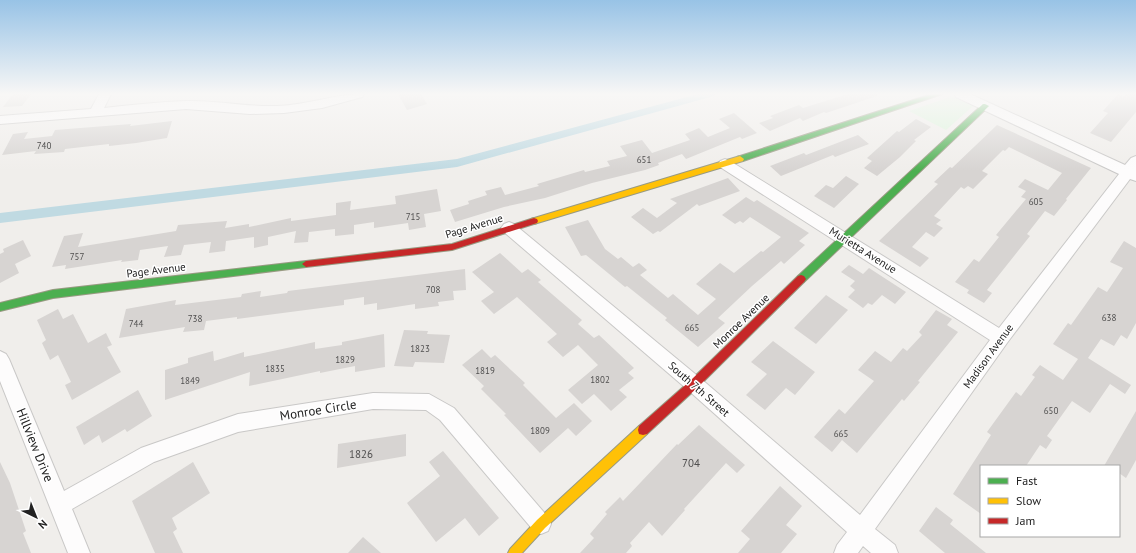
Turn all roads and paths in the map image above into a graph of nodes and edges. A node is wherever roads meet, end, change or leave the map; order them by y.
1 (859, 120) edge
2 (970, 120) edge
3 (1017, 120) edge
4 (725, 164) junction
5 (1133, 170) edge
6 (509, 228) junction
7 (844, 238) junction
8 (0, 307) edge
9 (1001, 338) junction
10 (0, 358) edge
11 (694, 384) junction
12 (59, 505) junction
13 (541, 524) junction
14 (861, 531) junction
15 (79, 553) edge
16 (514, 553) edge
17 (845, 553) edge
18 (887, 553) edge

1 - 4 street, Page Avenue
2 - 7 street, Monroe Avenue
3 - 5 street
4 - 6 street, Page Avenue
4 - 7 street, Murietta Avenue
5 - 9 street, Madison Avenue
6 - 8 street, Page Avenue
6 - 11 street, South 7th Street
7 - 9 street, Murietta Avenue
7 - 11 street, Monroe Avenue
9 - 14 street, Madison Avenue
10 - 12 street, Hillview Drive
11 - 13 street, Monroe Avenue
11 - 14 street, South 7th Street
12 - 13 street, Monroe Circle
12 - 15 street, Hillview Drive
13 - 16 street, Monroe Avenue
14 - 17 street, Madison Avenue
14 - 18 street, South 7th Street

